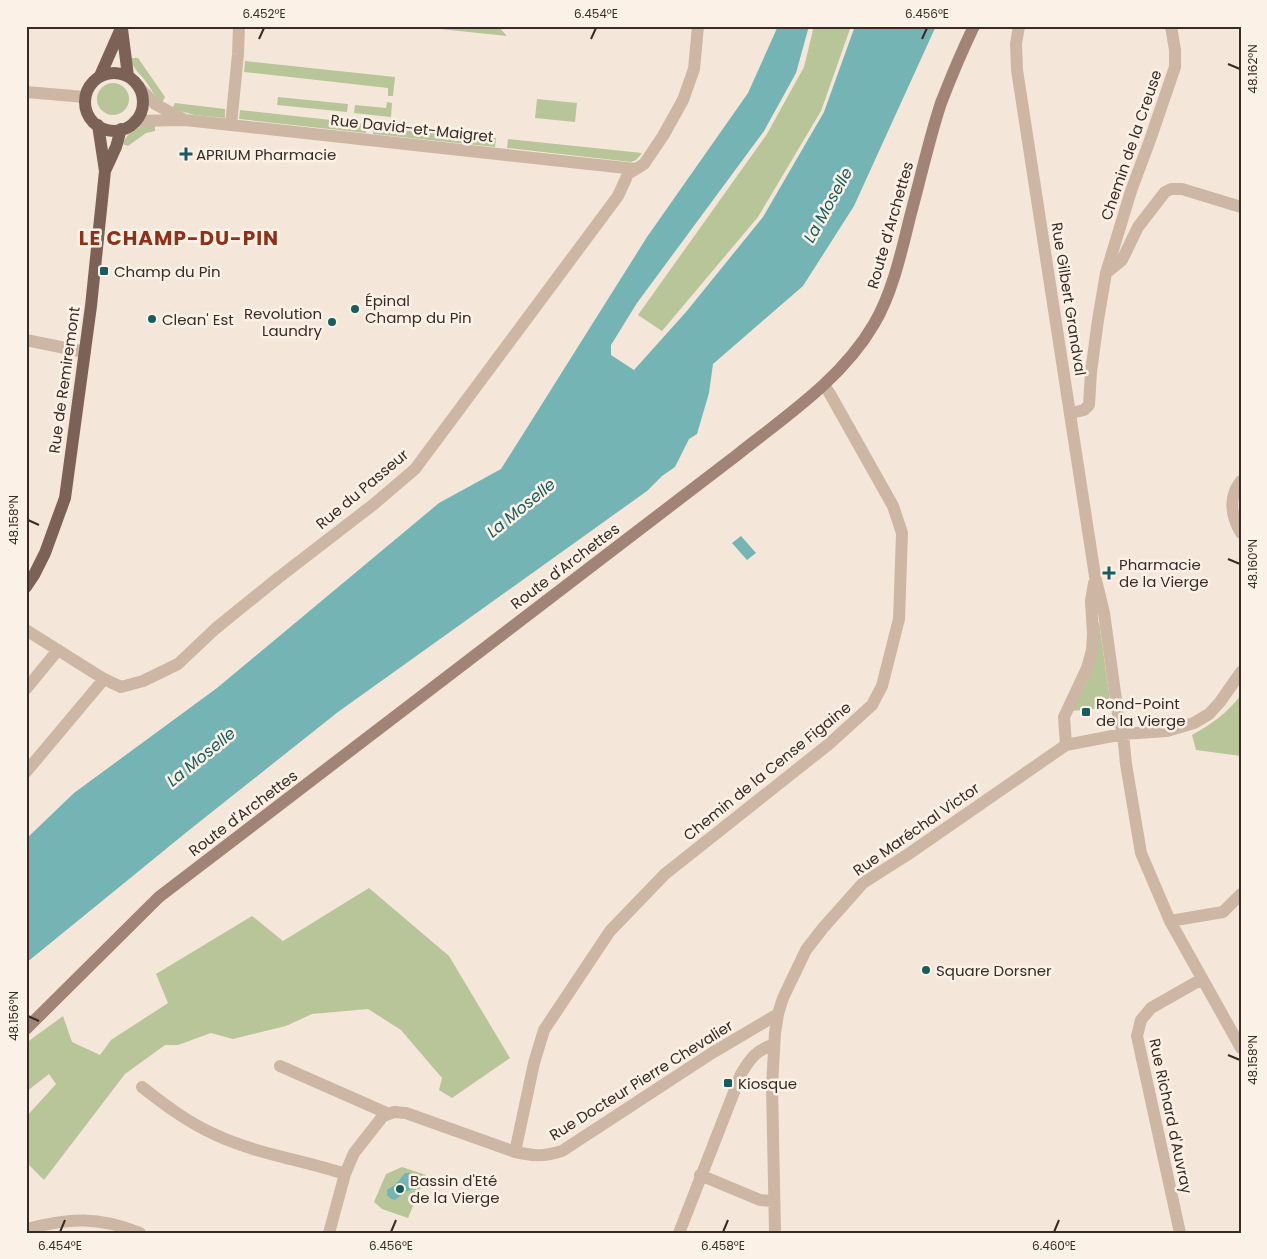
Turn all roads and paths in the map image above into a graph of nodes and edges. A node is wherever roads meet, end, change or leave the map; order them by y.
1 (239, 26) edge
2 (698, 26) edge
3 (974, 26) edge
4 (1019, 26) edge
5 (1171, 26) edge
6 (100, 76) junction
7 (128, 76) junction
8 (138, 86) junction
9 (26, 92) edge
10 (85, 98) junction
11 (185, 120) junction
12 (135, 121) junction
13 (98, 125) junction
14 (231, 125) junction
15 (121, 130) junction
16 (635, 169) junction
17 (105, 171) junction
18 (1241, 207) edge
19 (1106, 273) junction
20 (26, 340) edge
21 (85, 352) junction
22 (824, 385) junction
23 (1071, 413) junction
24 (1241, 481) edge
25 (1241, 532) edge
26 (1095, 576) junction
27 (26, 587) edge
28 (26, 630) edge
29 (58, 650) junction
30 (1241, 672) edge
31 (104, 679) junction
32 (26, 689) edge
33 (1123, 734) junction
34 (1066, 745) junction
35 (26, 772) edge
36 (1241, 894) edge
37 (1170, 921) junction
38 (1202, 979) junction
39 (778, 1014) junction
40 (26, 1029) edge
41 (774, 1044) junction
42 (1241, 1048) edge
43 (280, 1066) dead end
44 (142, 1087) dead end
45 (389, 1114) junction
46 (515, 1152) junction
47 (345, 1174) junction
48 (700, 1175) junction
49 (774, 1201) junction
50 (26, 1228) edge
51 (140, 1233) edge
52 (329, 1233) edge
53 (678, 1233) edge
54 (775, 1233) edge
55 (1180, 1233) edge

1 - 14 street
2 - 16 street, Rue du Passeur
3 - 22 street, Route d'Archettes
4 - 23 street, Rue Gilbert Grandval
5 - 19 street, Chemin de la Creuse
6 - 7 main road
6 - 7 main road
6 - 10 main road
7 - 8 main road
8 - 11 street, Rue David-et-Maigret
8 - 12 main road
9 - 10 street
10 - 13 main road
11 - 12 street, Rue David-et-Maigret
11 - 14 street, Rue David-et-Maigret
12 - 15 main road
13 - 15 main road
13 - 17 main road, Rue de Remiremont
14 - 16 street, Rue David-et-Maigret
15 - 17 main road, Rue de Remiremont
16 - 31 street, Rue du Passeur
17 - 21 main road, Rue de Remiremont
18 - 19 street
19 - 23 street, Chemin de la Creuse
20 - 21 street
21 - 27 main road, Rue de Remiremont
22 - 40 street, Route d'Archettes
22 - 46 street, Chemin de la Cense Figaine
23 - 26 street, Rue Gilbert Grandval
24 - 25 street
26 - 33 street, Rue Gilbert Grandval
26 - 34 street, Rue Gilbert Grandval
28 - 29 street, Rue du Passeur
29 - 31 street, Rue du Passeur
29 - 32 street
30 - 33 street, Rue Maréchal Victor
31 - 35 street
33 - 34 street, Rue Maréchal Victor
33 - 37 street, Rue Gilbert Grandval
34 - 39 street, Rue Maréchal Victor
36 - 37 street
37 - 38 street, Rue Gilbert Grandval
38 - 42 street, Rue Gilbert Grandval
38 - 55 street, Rue Richard d'Auvray
39 - 41 street, Rue Maréchal Victor
39 - 46 street, Rue Docteur Pierre Chevalier
41 - 48 street
41 - 49 street, Rue Maréchal Victor
43 - 45 street
44 - 47 street
45 - 46 street, Rue Docteur Pierre Chevalier
45 - 47 street
47 - 52 street
48 - 49 street
48 - 53 street
49 - 54 street, Rue Maréchal Victor
50 - 51 street

